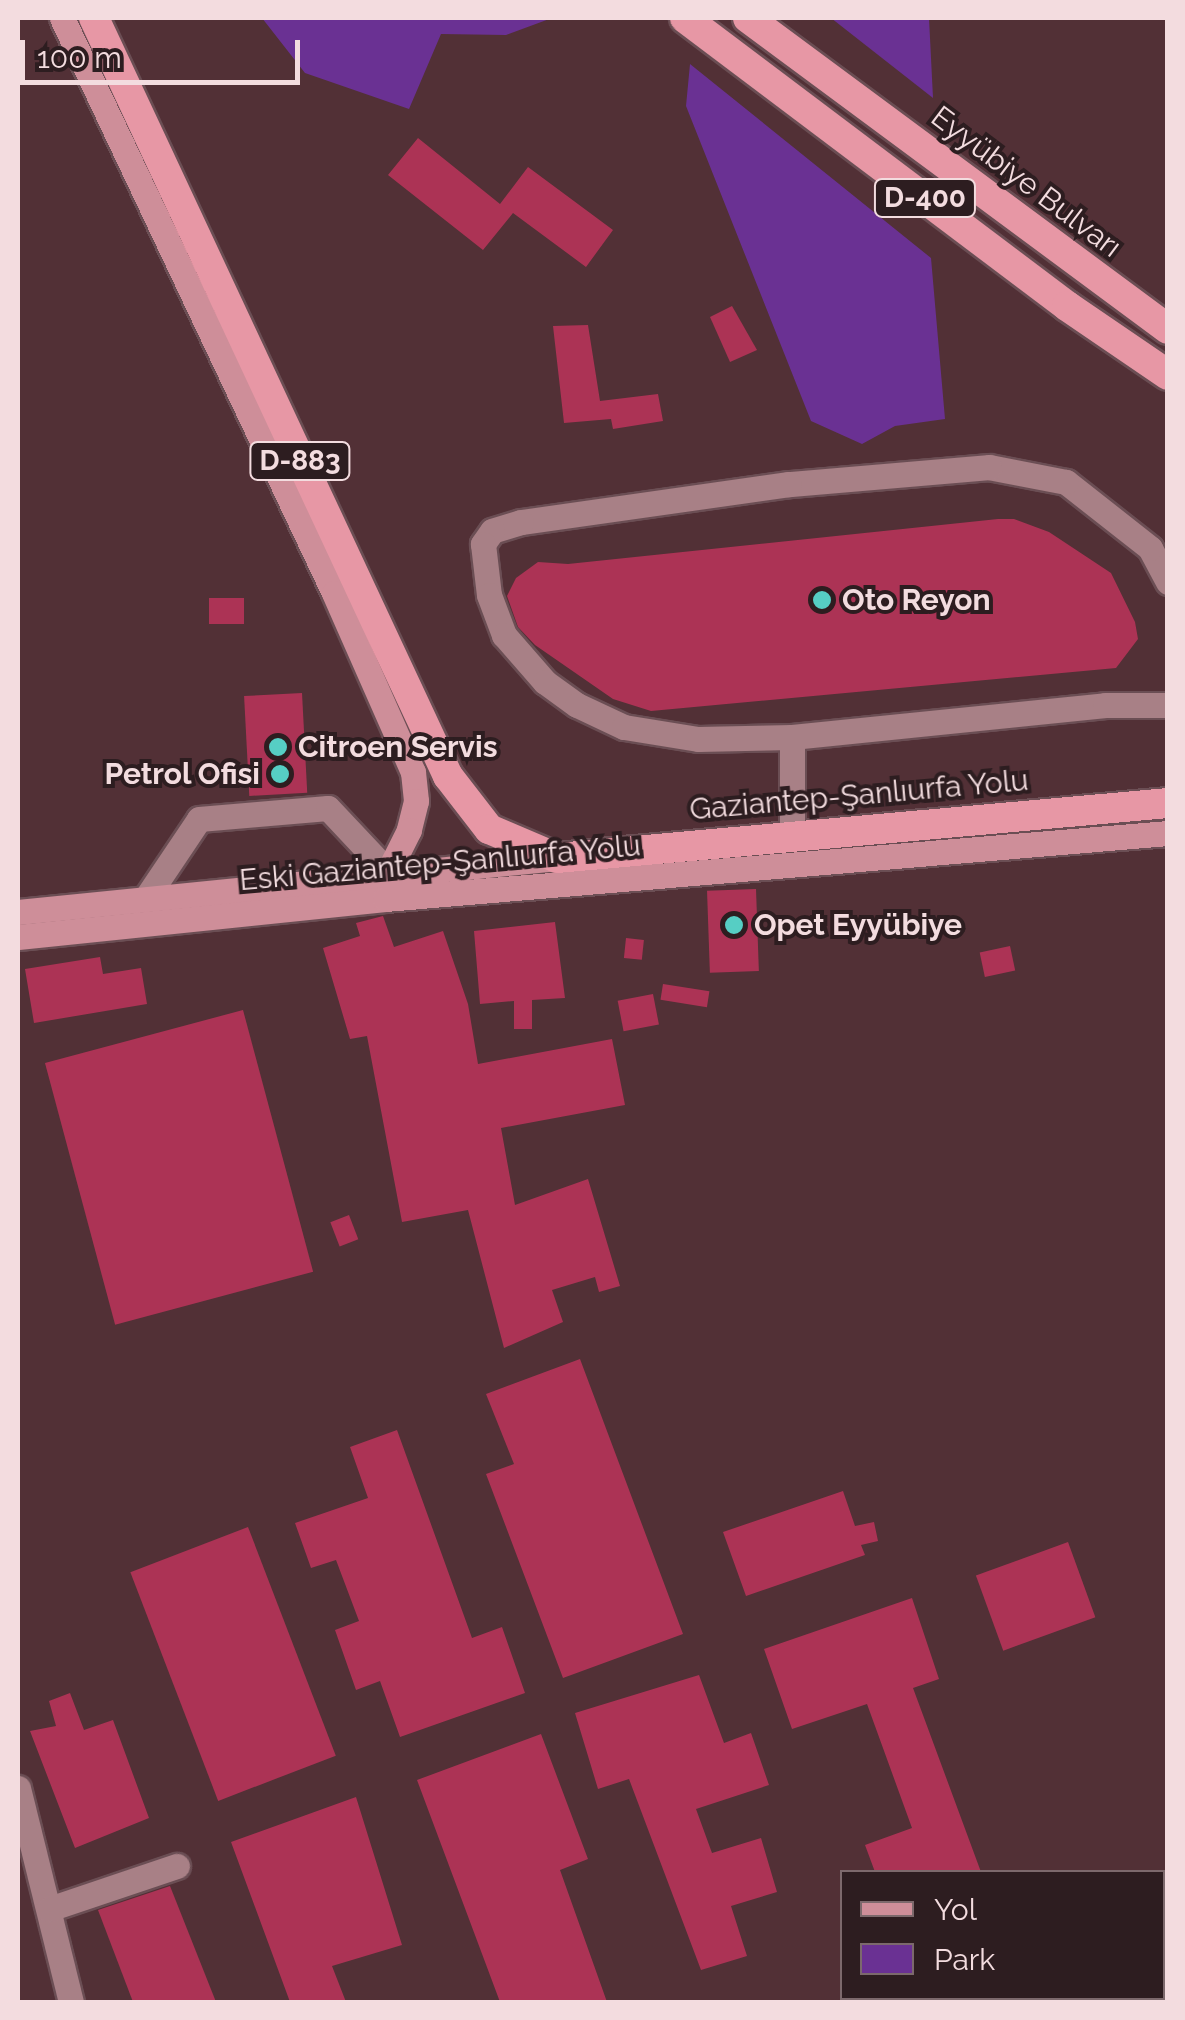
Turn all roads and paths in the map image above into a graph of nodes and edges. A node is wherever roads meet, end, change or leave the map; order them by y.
1 (62, 18) edge
2 (94, 18) edge
3 (686, 18) edge
4 (748, 18) edge
5 (1168, 328) edge
6 (1168, 374) edge
7 (1168, 582) edge
8 (1168, 705) edge
9 (792, 737) junction
10 (1166, 810) edge
11 (1123, 836) junction
12 (792, 837) junction
13 (1168, 842) edge
14 (558, 858) junction
15 (388, 872) junction
16 (146, 898) junction
17 (18, 912) edge
18 (18, 937) edge
19 (18, 1788) edge
20 (178, 1866) dead end
21 (49, 1910) junction
22 (71, 2002) edge

1 - 15 main road
2 - 14 highway, D-883
3 - 6 highway, D-400
4 - 5 highway, Eyyübiye Bulvarı / D-400
7 - 9 street
8 - 9 street
9 - 12 street
10 - 11 main road, Eski Gaziantep-Şanlıurfa Yolu
10 - 12 highway, Gaziantep-Şanlıurfa Yolu / D-883
11 - 13 main road
11 - 18 main road, Eski Gaziantep-Şanlıurfa Yolu
12 - 14 highway, Gaziantep-Şanlıurfa Yolu / D-883
14 - 15 main road, Eski Gaziantep-Şanlıurfa Yolu
15 - 16 main road, Eski Gaziantep-Şanlıurfa Yolu
15 - 16 street
16 - 17 main road, Eski Gaziantep-Şanlıurfa Yolu
19 - 21 street
20 - 21 street
21 - 22 street

